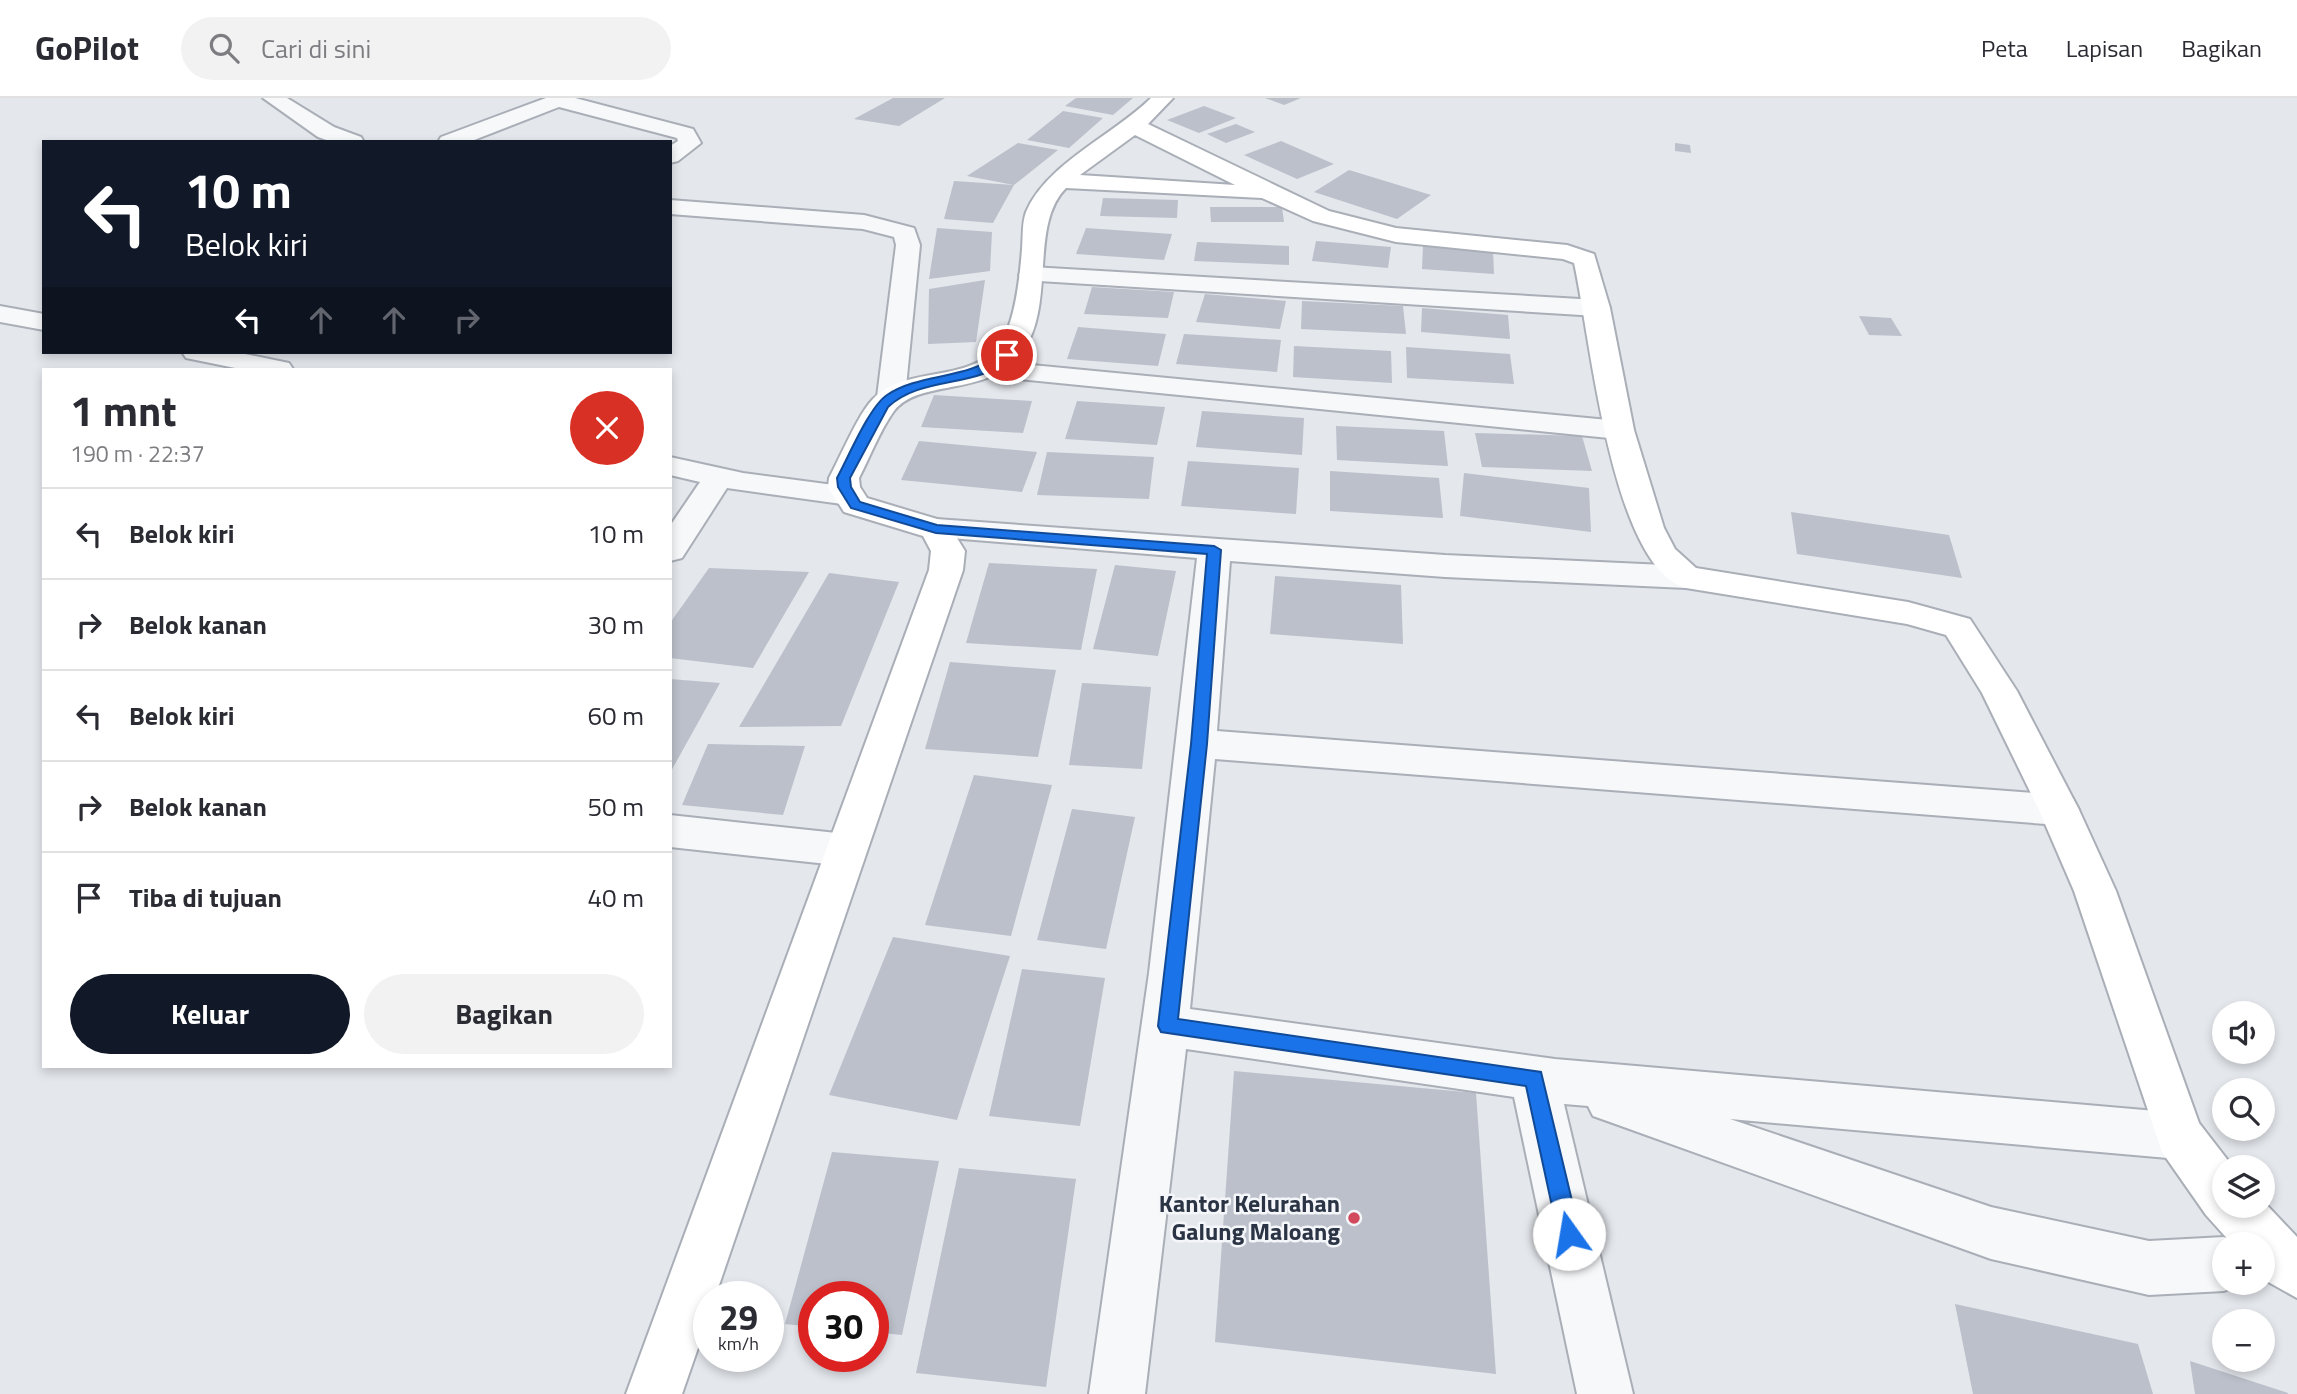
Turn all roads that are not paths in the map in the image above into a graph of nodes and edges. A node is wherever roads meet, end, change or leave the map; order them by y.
1 (1163, 98) edge
2 (562, 99) edge
3 (310, 101) dead end
4 (280, 103) edge
5 (1134, 126) junction
6 (348, 140) edge
7 (454, 140) edge
8 (672, 155) edge
9 (1061, 181) junction
10 (1272, 194) junction
11 (672, 207) edge
12 (1032, 275) junction
13 (1597, 308) junction
14 (0, 314) edge
15 (42, 322) edge
16 (207, 354) edge
17 (274, 368) edge
18 (989, 369) junction
19 (891, 397) junction
20 (1619, 430) junction
21 (672, 466) edge
22 (718, 478) junction
23 (849, 496) junction
24 (936, 529) junction
25 (672, 548) edge
26 (1214, 550) junction
27 (1686, 577) junction
28 (1199, 744) junction
29 (2059, 810) junction
30 (672, 831) edge
31 (846, 850) junction
32 (1168, 1026) junction
33 (1545, 1079) junction
34 (2179, 1136) junction
35 (2212, 1181) edge
36 (2242, 1218) edge
37 (2281, 1264) edge
38 (2212, 1265) edge
39 (654, 1394) edge
40 (1116, 1394) edge
41 (1605, 1394) edge

1 - 5 street
2 - 7 street
2 - 8 street
3 - 4 street
4 - 6 street
5 - 9 street
5 - 10 street
9 - 10 street
9 - 12 street
10 - 13 street
11 - 19 street
12 - 13 street
12 - 18 street
13 - 20 street
14 - 15 street
16 - 17 street
18 - 19 street
18 - 20 street
19 - 23 street
20 - 27 street
21 - 22 street
22 - 23 street
22 - 25 street
23 - 24 street
24 - 26 street
24 - 31 street
26 - 27 street
26 - 28 street
27 - 29 street
28 - 29 street
28 - 32 street
29 - 34 street
30 - 31 street
31 - 39 street
32 - 33 street
32 - 40 street
33 - 34 street
33 - 38 street
33 - 41 street
34 - 35 street
36 - 37 street

